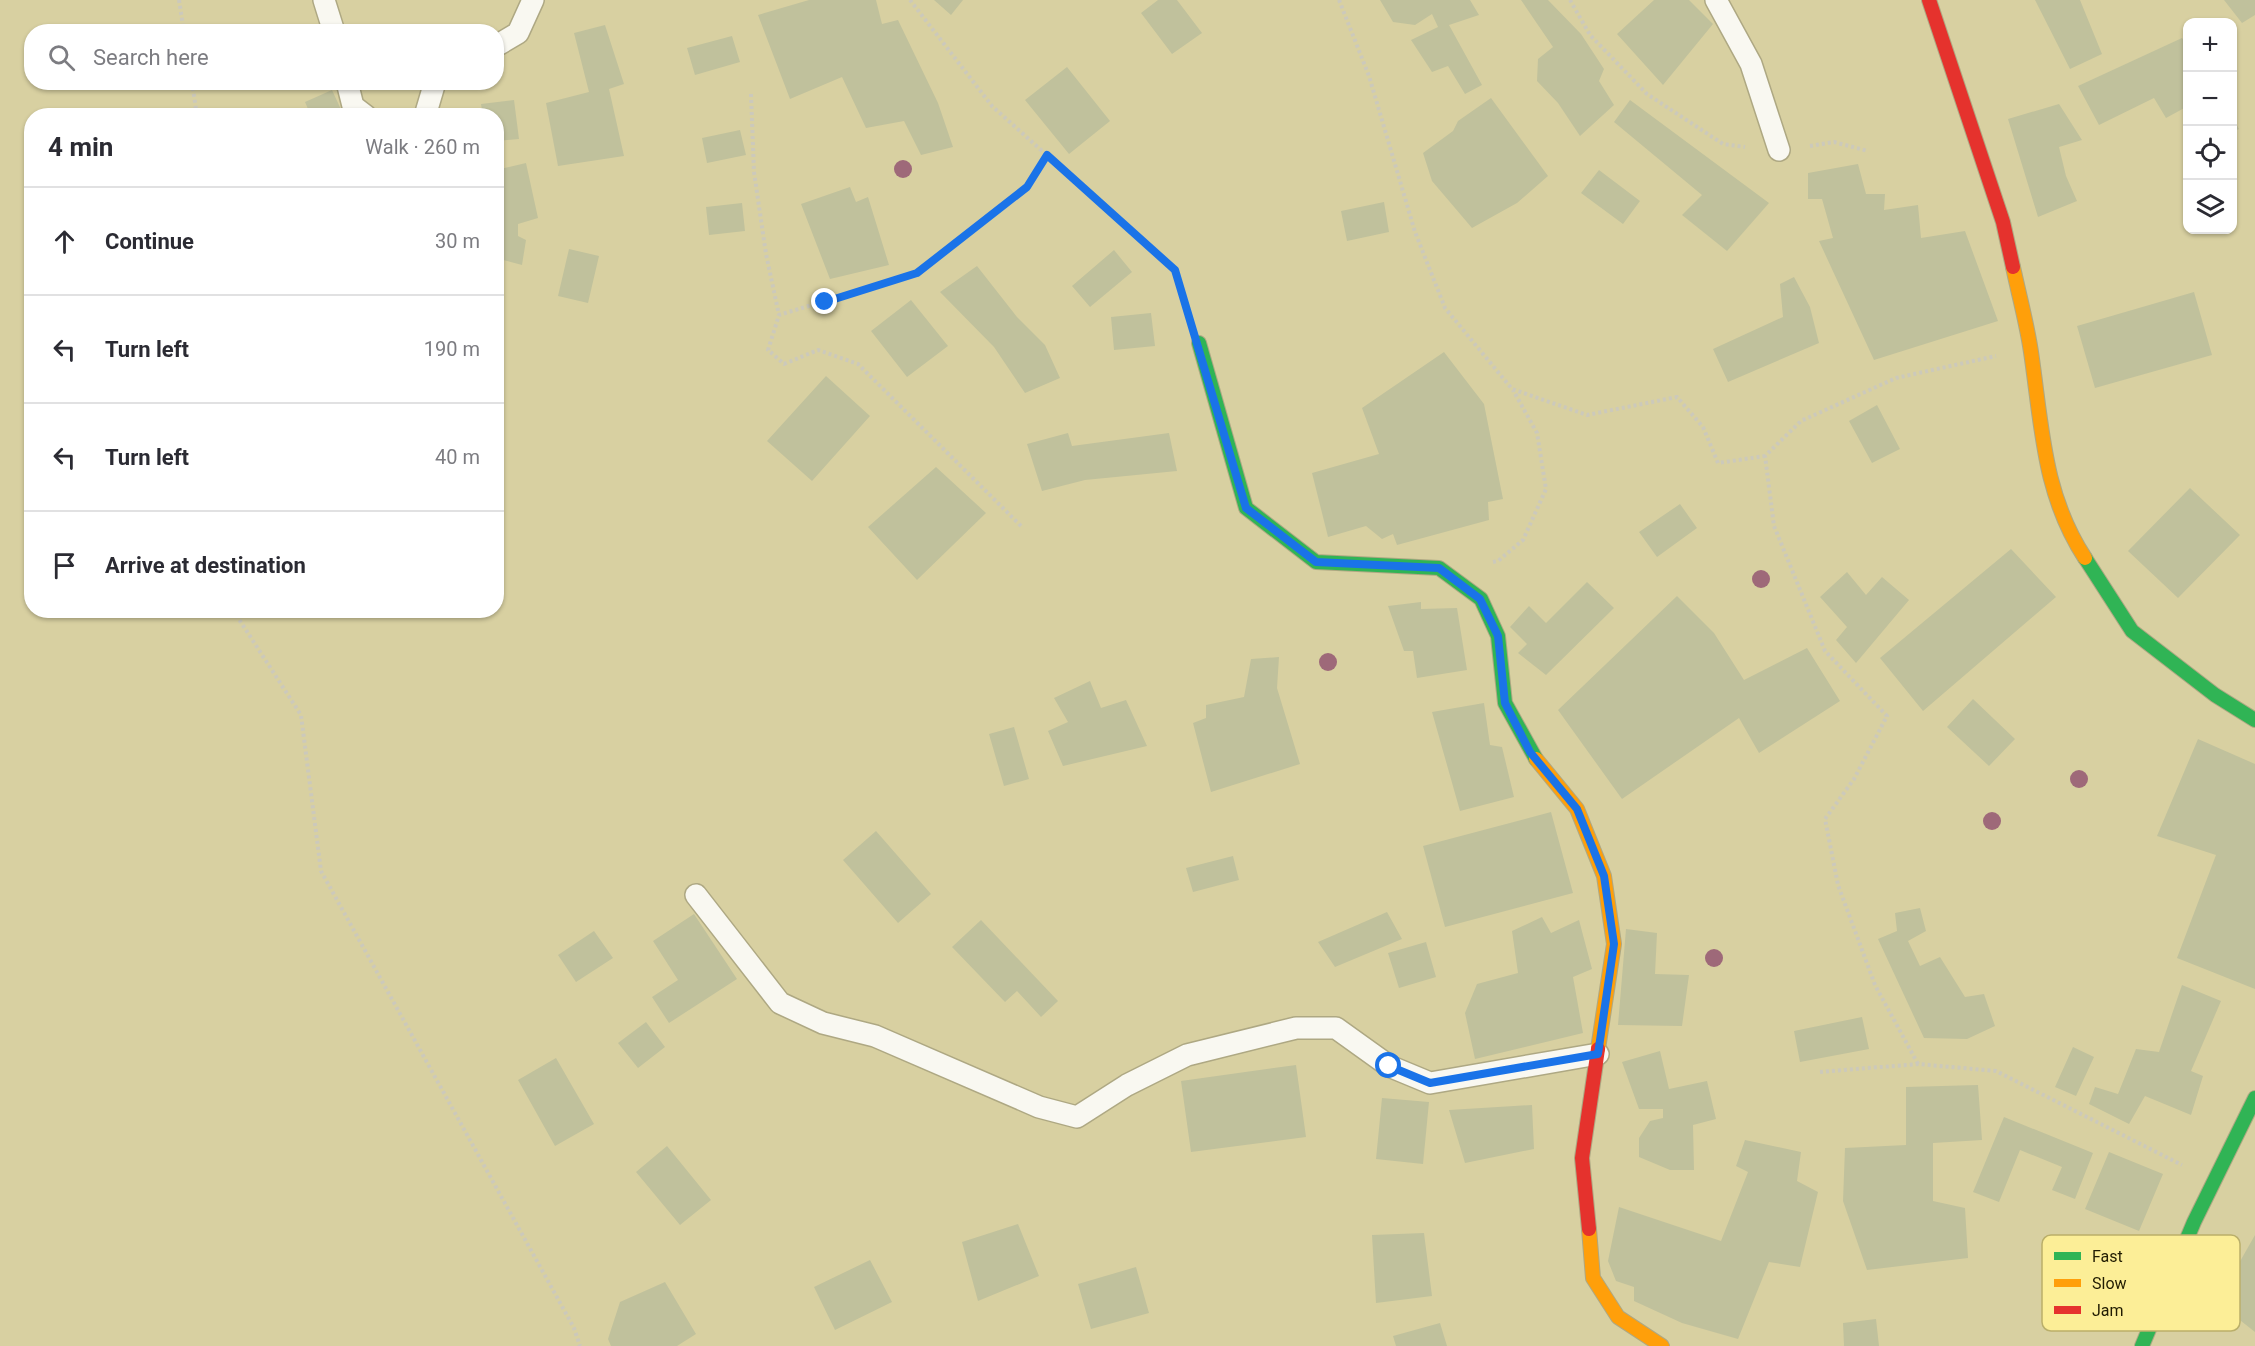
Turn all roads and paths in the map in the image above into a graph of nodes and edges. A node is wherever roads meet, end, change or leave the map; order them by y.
1 (179, 0) edge
2 (324, 0) edge
3 (533, 0) edge
4 (910, 0) edge
5 (1339, 0) edge
6 (1570, 0) edge
7 (1716, 0) edge
8 (1929, 0) edge
9 (183, 24) edge
10 (332, 24) edge
11 (504, 41) edge
12 (193, 90) edge
13 (349, 90) edge
14 (433, 90) edge
15 (751, 94) dead end
16 (196, 108) edge
17 (356, 108) edge
18 (427, 108) edge
19 (1779, 150) junction
20 (1868, 151) dead end
21 (1047, 155) junction
22 (779, 315) junction
23 (1199, 343) joint
24 (2031, 349) junction
25 (1512, 389) junction
26 (1766, 456) junction
27 (1021, 526) dead end
28 (1439, 568) junction
29 (238, 618) edge
30 (2255, 720) edge
31 (696, 895) dead end
32 (1598, 1054) junction
33 (1918, 1064) junction
34 (1820, 1072) dead end
35 (2255, 1098) edge
36 (2215, 1182) junction
37 (2189, 1235) edge
38 (2148, 1331) edge
39 (580, 1346) edge
40 (1662, 1346) edge
41 (2142, 1346) edge

1 - 9 path
2 - 10 lane
3 - 11 lane
4 - 21 path
5 - 25 path
6 - 19 path
7 - 19 lane
8 - 24 street
12 - 16 path
13 - 17 lane
14 - 18 lane
15 - 22 path
19 - 20 path
21 - 22 path
21 - 23 path
22 - 27 path
23 - 28 street
24 - 26 path
24 - 30 street
25 - 26 path
25 - 28 path
26 - 33 path
28 - 32 street
29 - 39 path
31 - 32 lane
32 - 40 street
33 - 34 path
33 - 36 path
35 - 36 street
36 - 37 street
38 - 41 street

